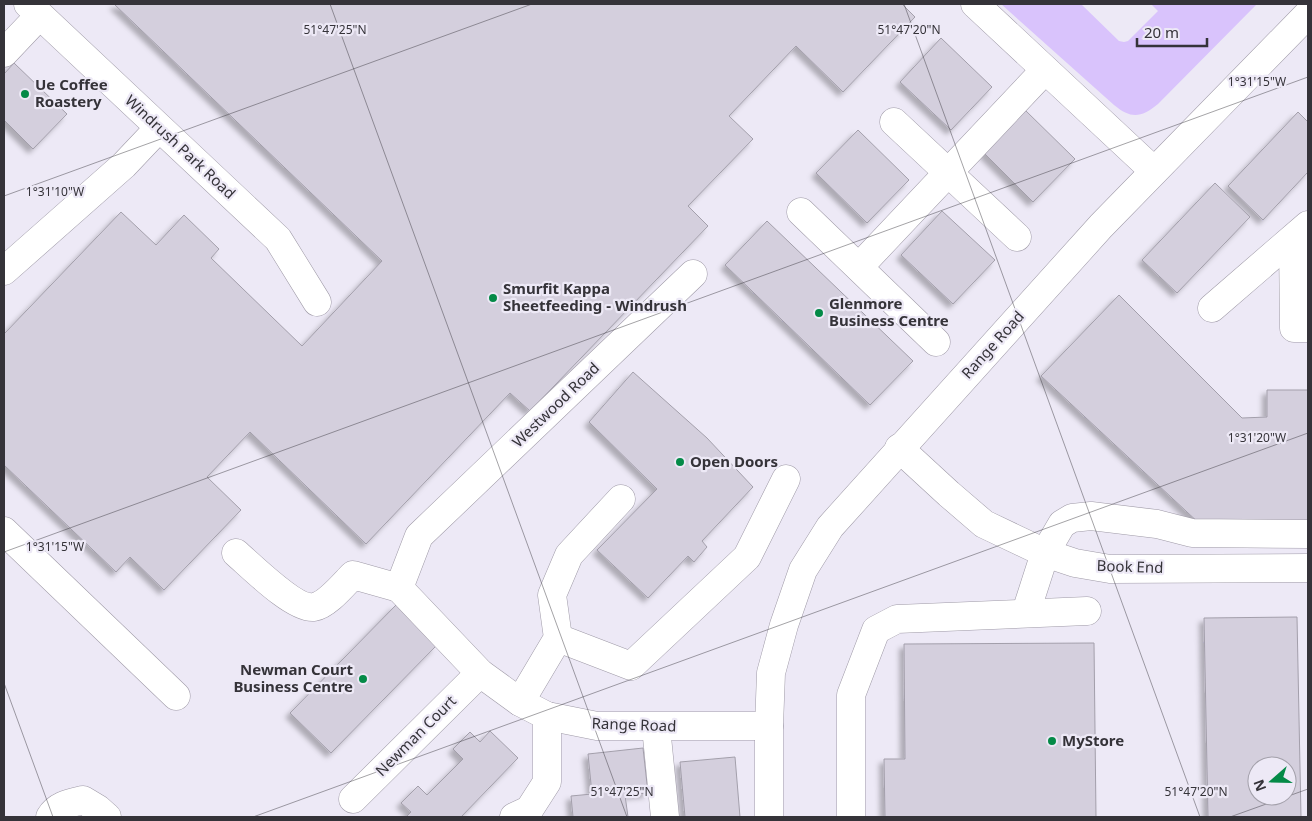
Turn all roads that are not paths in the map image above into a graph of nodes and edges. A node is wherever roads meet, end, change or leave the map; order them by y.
1 (975, 4) edge
2 (34, 10) edge
3 (1307, 17) edge
4 (4, 53) edge
5 (1045, 70) junction
6 (894, 122) dead end
7 (159, 128) junction
8 (1154, 171) junction
9 (947, 173) junction
10 (801, 212) dead end
11 (1300, 232) edge
12 (1018, 237) dead end
13 (859, 267) junction
14 (4, 271) edge
15 (692, 274) dead end
16 (317, 302) dead end
17 (1212, 308) dead end
18 (1308, 328) edge
19 (936, 342) dead end
20 (899, 448) junction
21 (786, 479) dead end
22 (621, 499) dead end
23 (4, 530) edge
24 (1308, 534) edge
25 (236, 553) dead end
26 (1045, 553) junction
27 (1308, 568) edge
28 (399, 588) junction
29 (1087, 610) dead end
30 (1026, 612) junction
31 (558, 638) junction
32 (480, 673) junction
33 (176, 696) dead end
34 (520, 702) junction
35 (547, 716) junction
36 (769, 726) junction
37 (656, 727) junction
38 (353, 799) dead end
39 (50, 817) edge
40 (107, 817) edge
41 (514, 817) edge
42 (665, 817) edge
43 (769, 817) edge
44 (851, 817) edge

1 - 5 street
2 - 4 street
2 - 7 street, Windrush Park Road
3 - 8 street, Range Road
5 - 8 street
5 - 9 street
6 - 9 street
7 - 14 street
7 - 16 street, Windrush Park Road
8 - 20 street, Range Road
9 - 12 street
9 - 13 street
10 - 13 street
11 - 17 street
11 - 18 street
13 - 19 street
15 - 28 street, Westwood Road
20 - 26 street, Book End
20 - 36 street, Range Road
21 - 31 street
22 - 31 street
23 - 33 street
24 - 26 street
25 - 28 street
26 - 27 street, Book End
26 - 30 street
28 - 32 street, Range Road
29 - 30 street
30 - 44 street
31 - 34 street
32 - 34 street, Range Road
32 - 38 street, Newman Court
34 - 35 street, Range Road
35 - 37 street, Range Road
35 - 41 street
36 - 37 street, Range Road
36 - 43 street, Range Road
37 - 42 street
39 - 40 street

